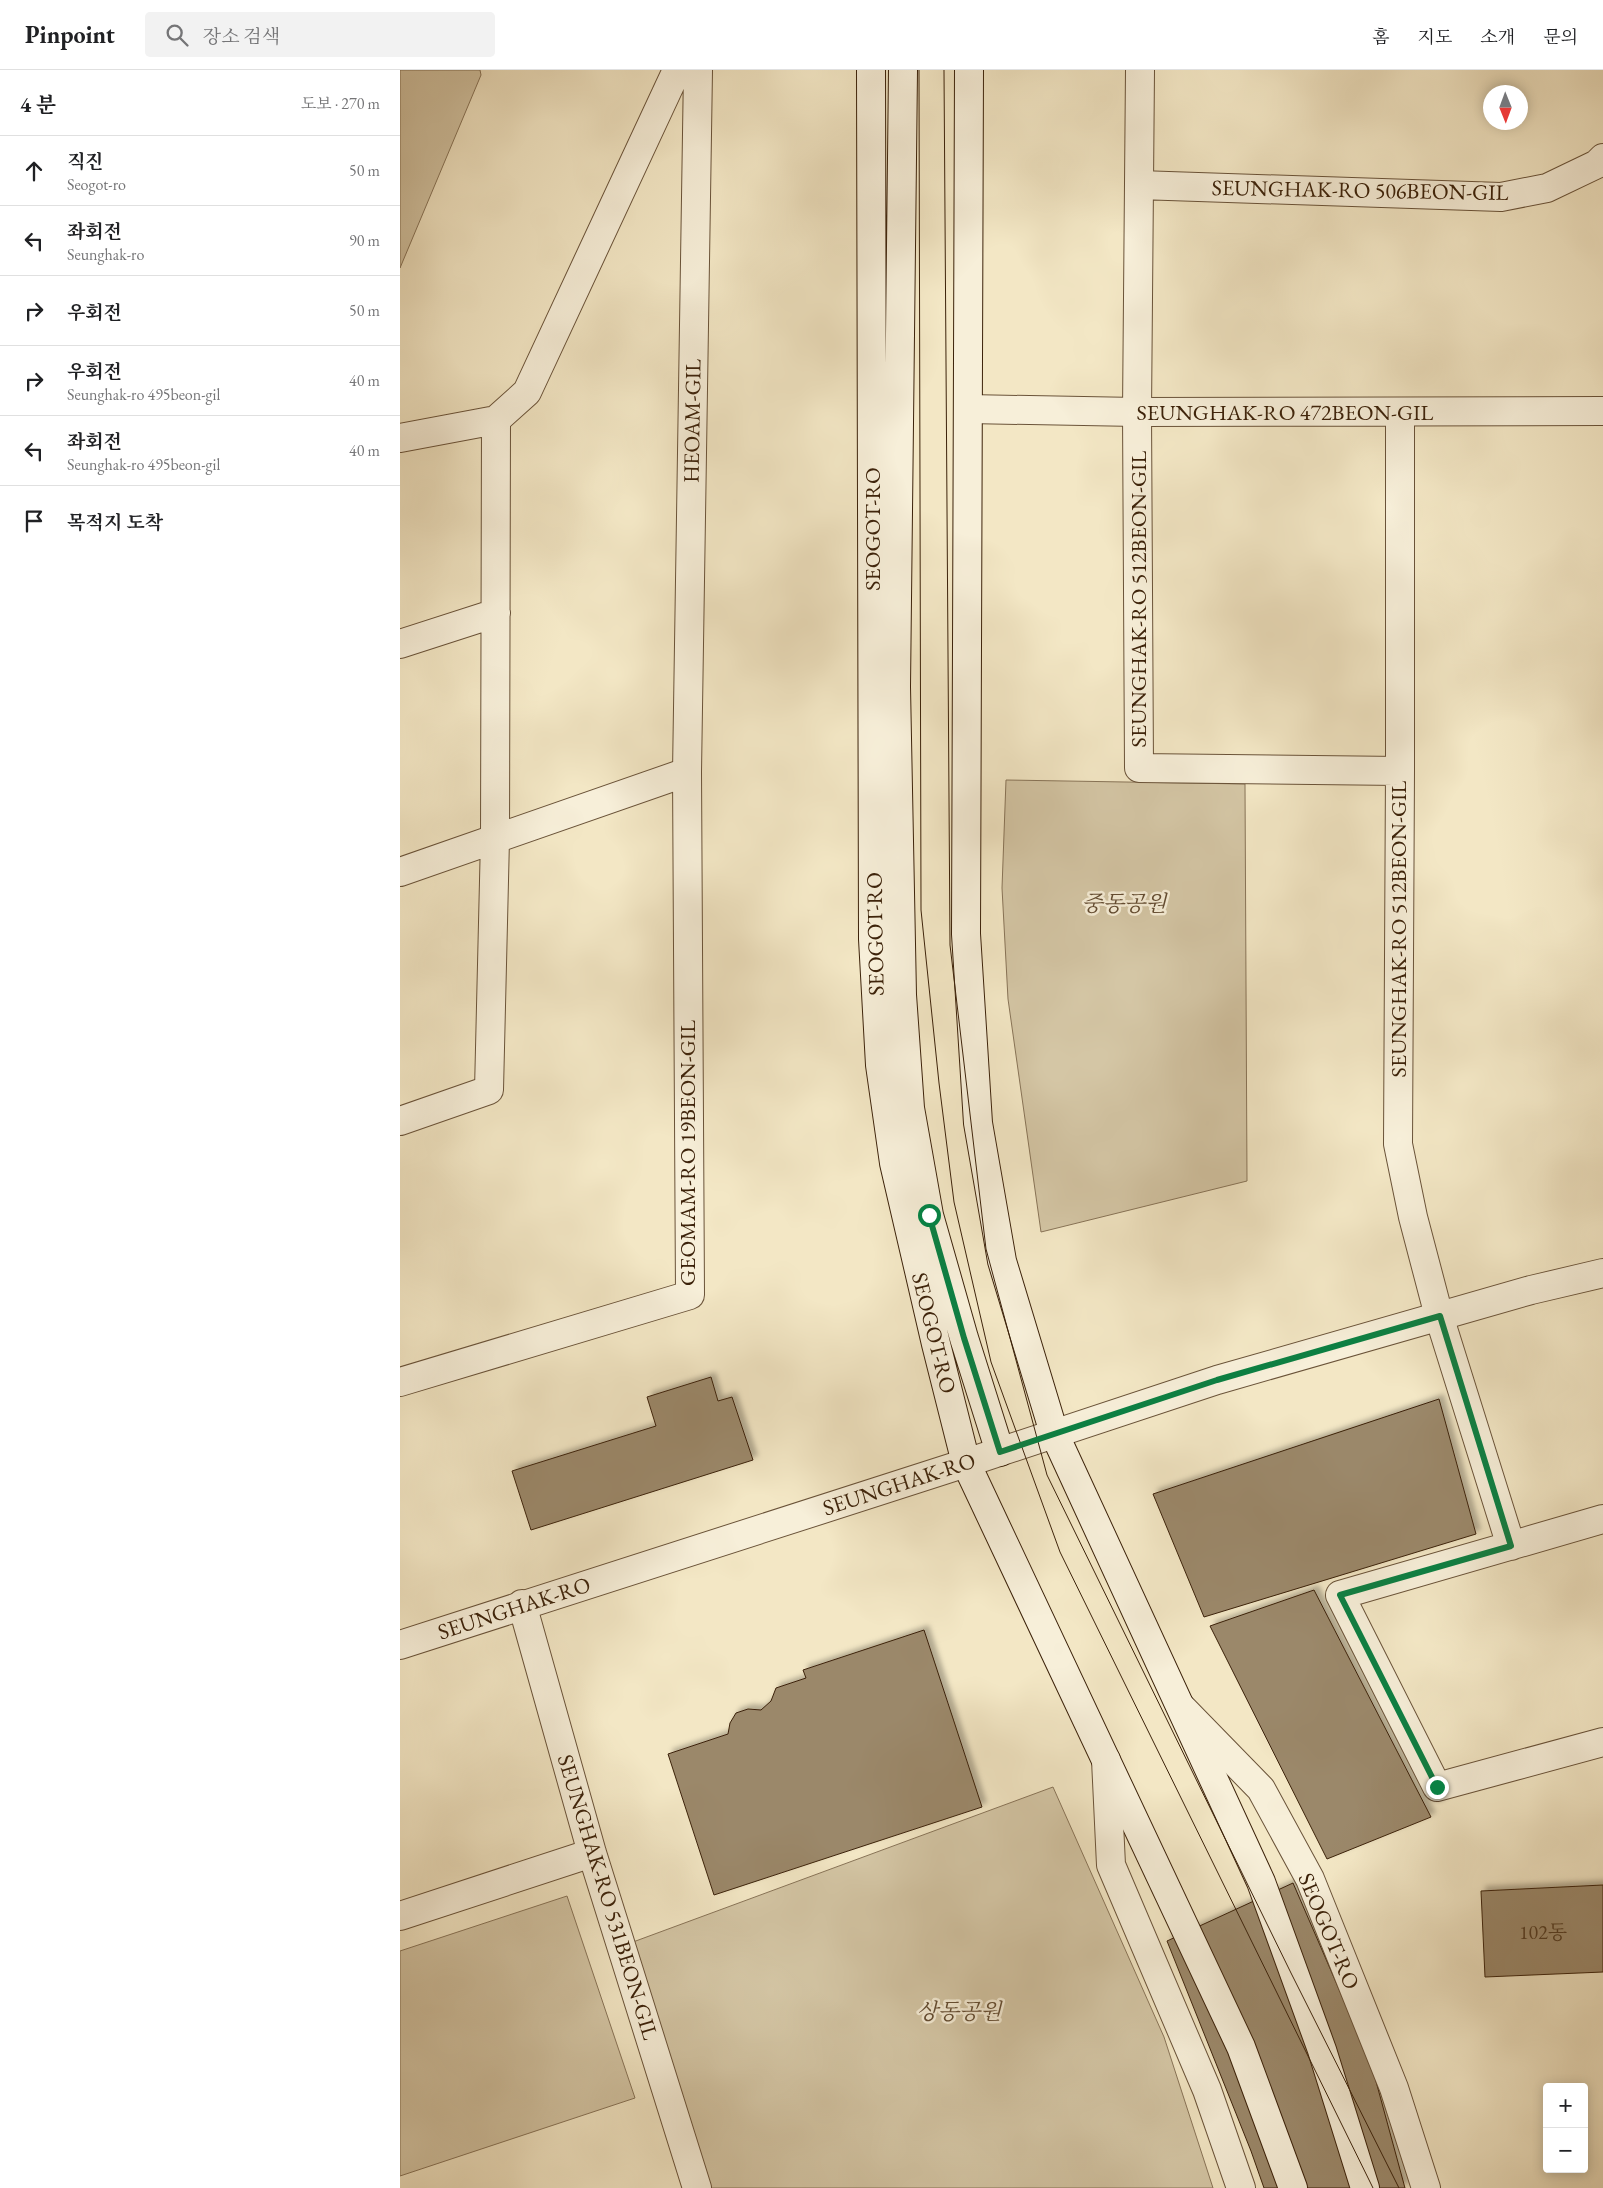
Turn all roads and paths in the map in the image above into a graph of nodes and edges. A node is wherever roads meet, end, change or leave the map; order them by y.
1 (677, 70) edge
2 (698, 70) edge
3 (871, 70) edge
4 (902, 70) edge
5 (969, 70) edge
6 (1140, 70) edge
7 (1603, 158) edge
8 (1139, 185) junction
9 (968, 409) junction
10 (1603, 411) edge
11 (1137, 412) junction
12 (1400, 412) junction
13 (496, 420) junction
14 (400, 438) edge
15 (496, 613) junction
16 (400, 644) edge
17 (1400, 771) junction
18 (687, 772) junction
19 (495, 839) junction
20 (400, 872) edge
21 (400, 1122) edge
22 (1603, 1273) edge
23 (1440, 1316) junction
24 (400, 1382) edge
25 (1054, 1432) junction
26 (1000, 1452) junction
27 (966, 1463) junction
28 (1603, 1519) edge
29 (1511, 1546) junction
30 (522, 1604) junction
31 (400, 1645) edge
32 (1179, 1705) junction
33 (1603, 1742) edge
34 (1106, 1756) junction
35 (592, 1852) junction
36 (400, 1916) edge
37 (697, 2188) edge
38 (1241, 2188) edge
39 (1293, 2188) edge
40 (1365, 2188) edge
41 (1426, 2188) edge

1 - 13 street
2 - 18 street, HEOAM-GIL
3 - 27 street, SEOGOT-RO
4 - 26 street, SEOGOT-RO
5 - 9 street, SEOGOT-RO
6 - 8 street, SEUNGHAK-RO 512BEON-GIL
7 - 8 street, SEUNGHAK-RO 506BEON-GIL
8 - 11 street, SEUNGHAK-RO 512BEON-GIL
9 - 11 street, SEUNGHAK-RO 472BEON-GIL
9 - 25 street, SEOGOT-RO
10 - 12 street, SEUNGHAK-RO 472BEON-GIL
11 - 12 street, SEUNGHAK-RO 472BEON-GIL
11 - 17 street, SEUNGHAK-RO 512BEON-GIL
12 - 17 street
13 - 14 street
13 - 15 street
15 - 16 street
15 - 19 street
17 - 23 street, SEUNGHAK-RO 512BEON-GIL
18 - 19 street
18 - 24 street, GEOMAM-RO 19BEON-GIL
19 - 20 street
19 - 21 street
22 - 23 street, SEUNGHAK-RO
23 - 25 street, SEUNGHAK-RO
23 - 29 street, SEUNGHAK-RO 512BEON-GIL
25 - 26 street, SEUNGHAK-RO
25 - 32 street, SEOGOT-RO
26 - 27 street, SEUNGHAK-RO
27 - 30 street, SEUNGHAK-RO
27 - 34 street, SEOGOT-RO
28 - 29 street
29 - 33 street
30 - 31 street, SEUNGHAK-RO
30 - 35 street, SEUNGHAK-RO 531BEON-GIL
32 - 40 street, SEOGOT-RO
32 - 41 street, SEOGOT-RO
34 - 38 street, SEOGOT-RO
34 - 39 street, SEOGOT-RO
35 - 36 street
35 - 37 street, SEUNGHAK-RO 531BEON-GIL

